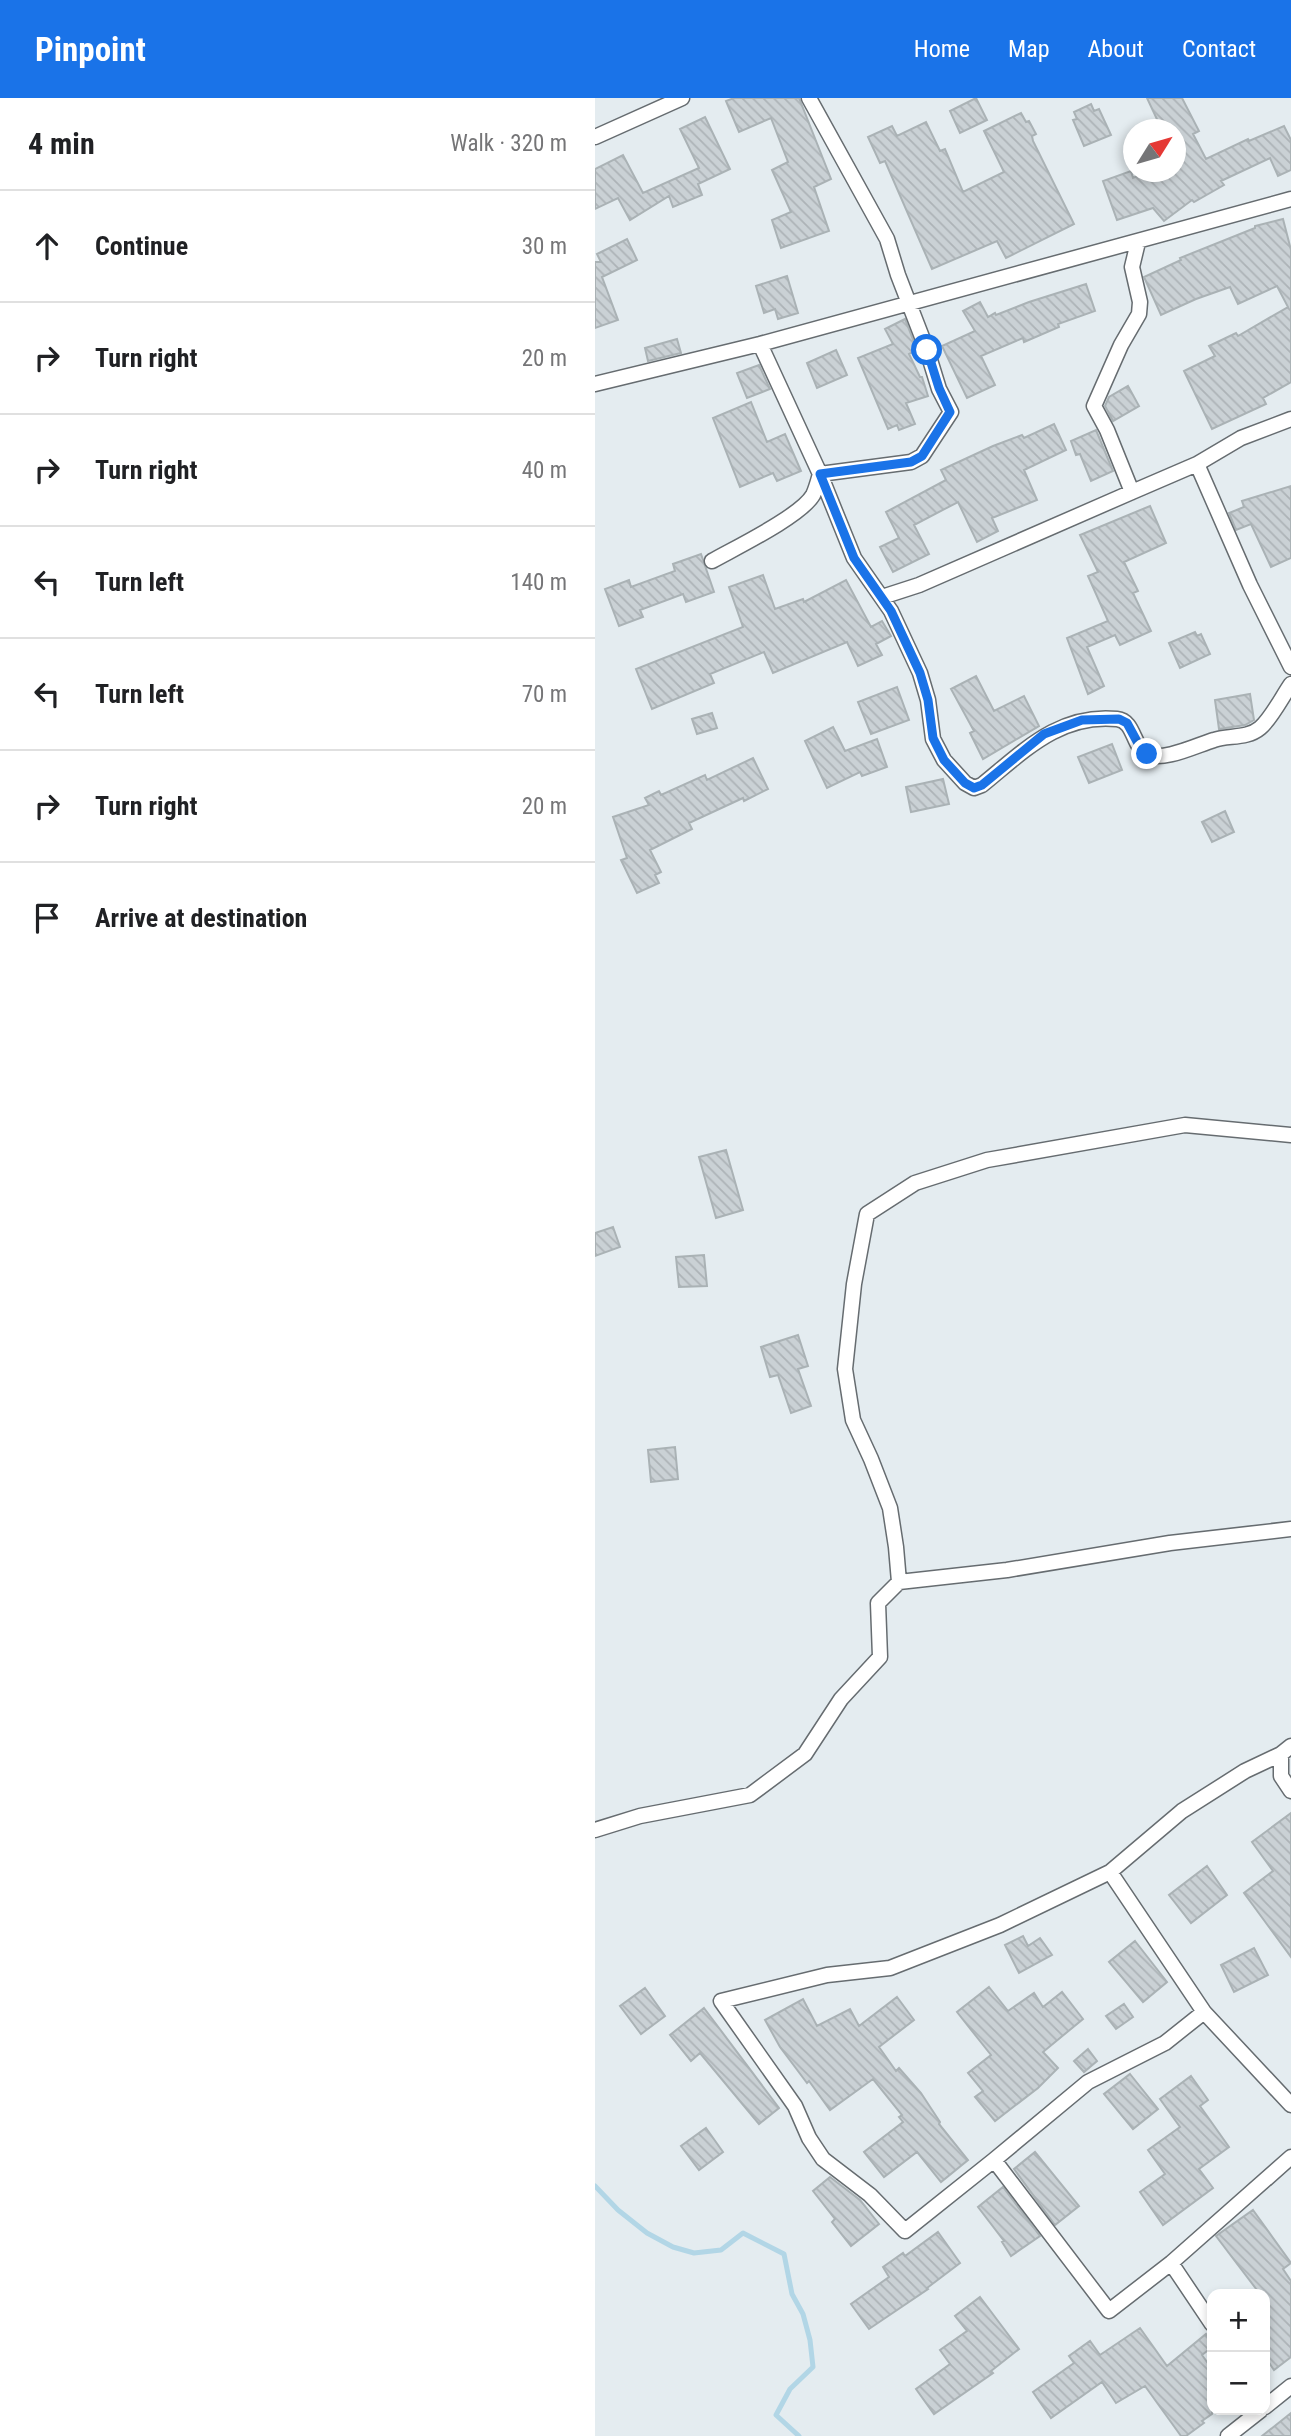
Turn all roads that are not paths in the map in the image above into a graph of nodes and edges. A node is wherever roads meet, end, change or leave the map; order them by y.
1 (682, 98) edge
2 (809, 98) edge
3 (595, 137) edge
4 (1291, 200) edge
5 (1138, 242) junction
6 (910, 304) junction
7 (760, 344) junction
8 (595, 384) edge
9 (1291, 419) edge
10 (1197, 464) junction
11 (820, 474) junction
12 (1132, 492) junction
13 (712, 561) dead end
14 (882, 597) junction
15 (1291, 667) edge
16 (1291, 684) edge
17 (1291, 1135) edge
18 (1291, 1530) edge
19 (899, 1582) junction
20 (1286, 1750) edge
21 (1291, 1791) edge
22 (595, 1829) edge
23 (1110, 1872) junction
24 (1204, 2012) junction
25 (1291, 2105) edge
26 (1291, 2157) edge
27 (995, 2160) junction
28 (1171, 2263) junction
29 (1207, 2317) edge
30 (1291, 2386) edge
31 (1270, 2402) edge
32 (1253, 2415) edge
33 (1228, 2436) edge

1 - 3 street
2 - 6 street
4 - 5 street
5 - 6 street
5 - 12 street
6 - 7 street
6 - 11 street
7 - 8 street
7 - 11 street
9 - 10 street
10 - 12 street
10 - 15 street
11 - 13 street
11 - 14 street
12 - 14 street
14 - 16 street
17 - 19 street
18 - 19 street
19 - 22 street
20 - 21 street
20 - 23 street
23 - 24 street
23 - 27 street
24 - 25 street
24 - 27 street
26 - 28 street
27 - 28 street
28 - 29 street
30 - 31 street
32 - 33 street

